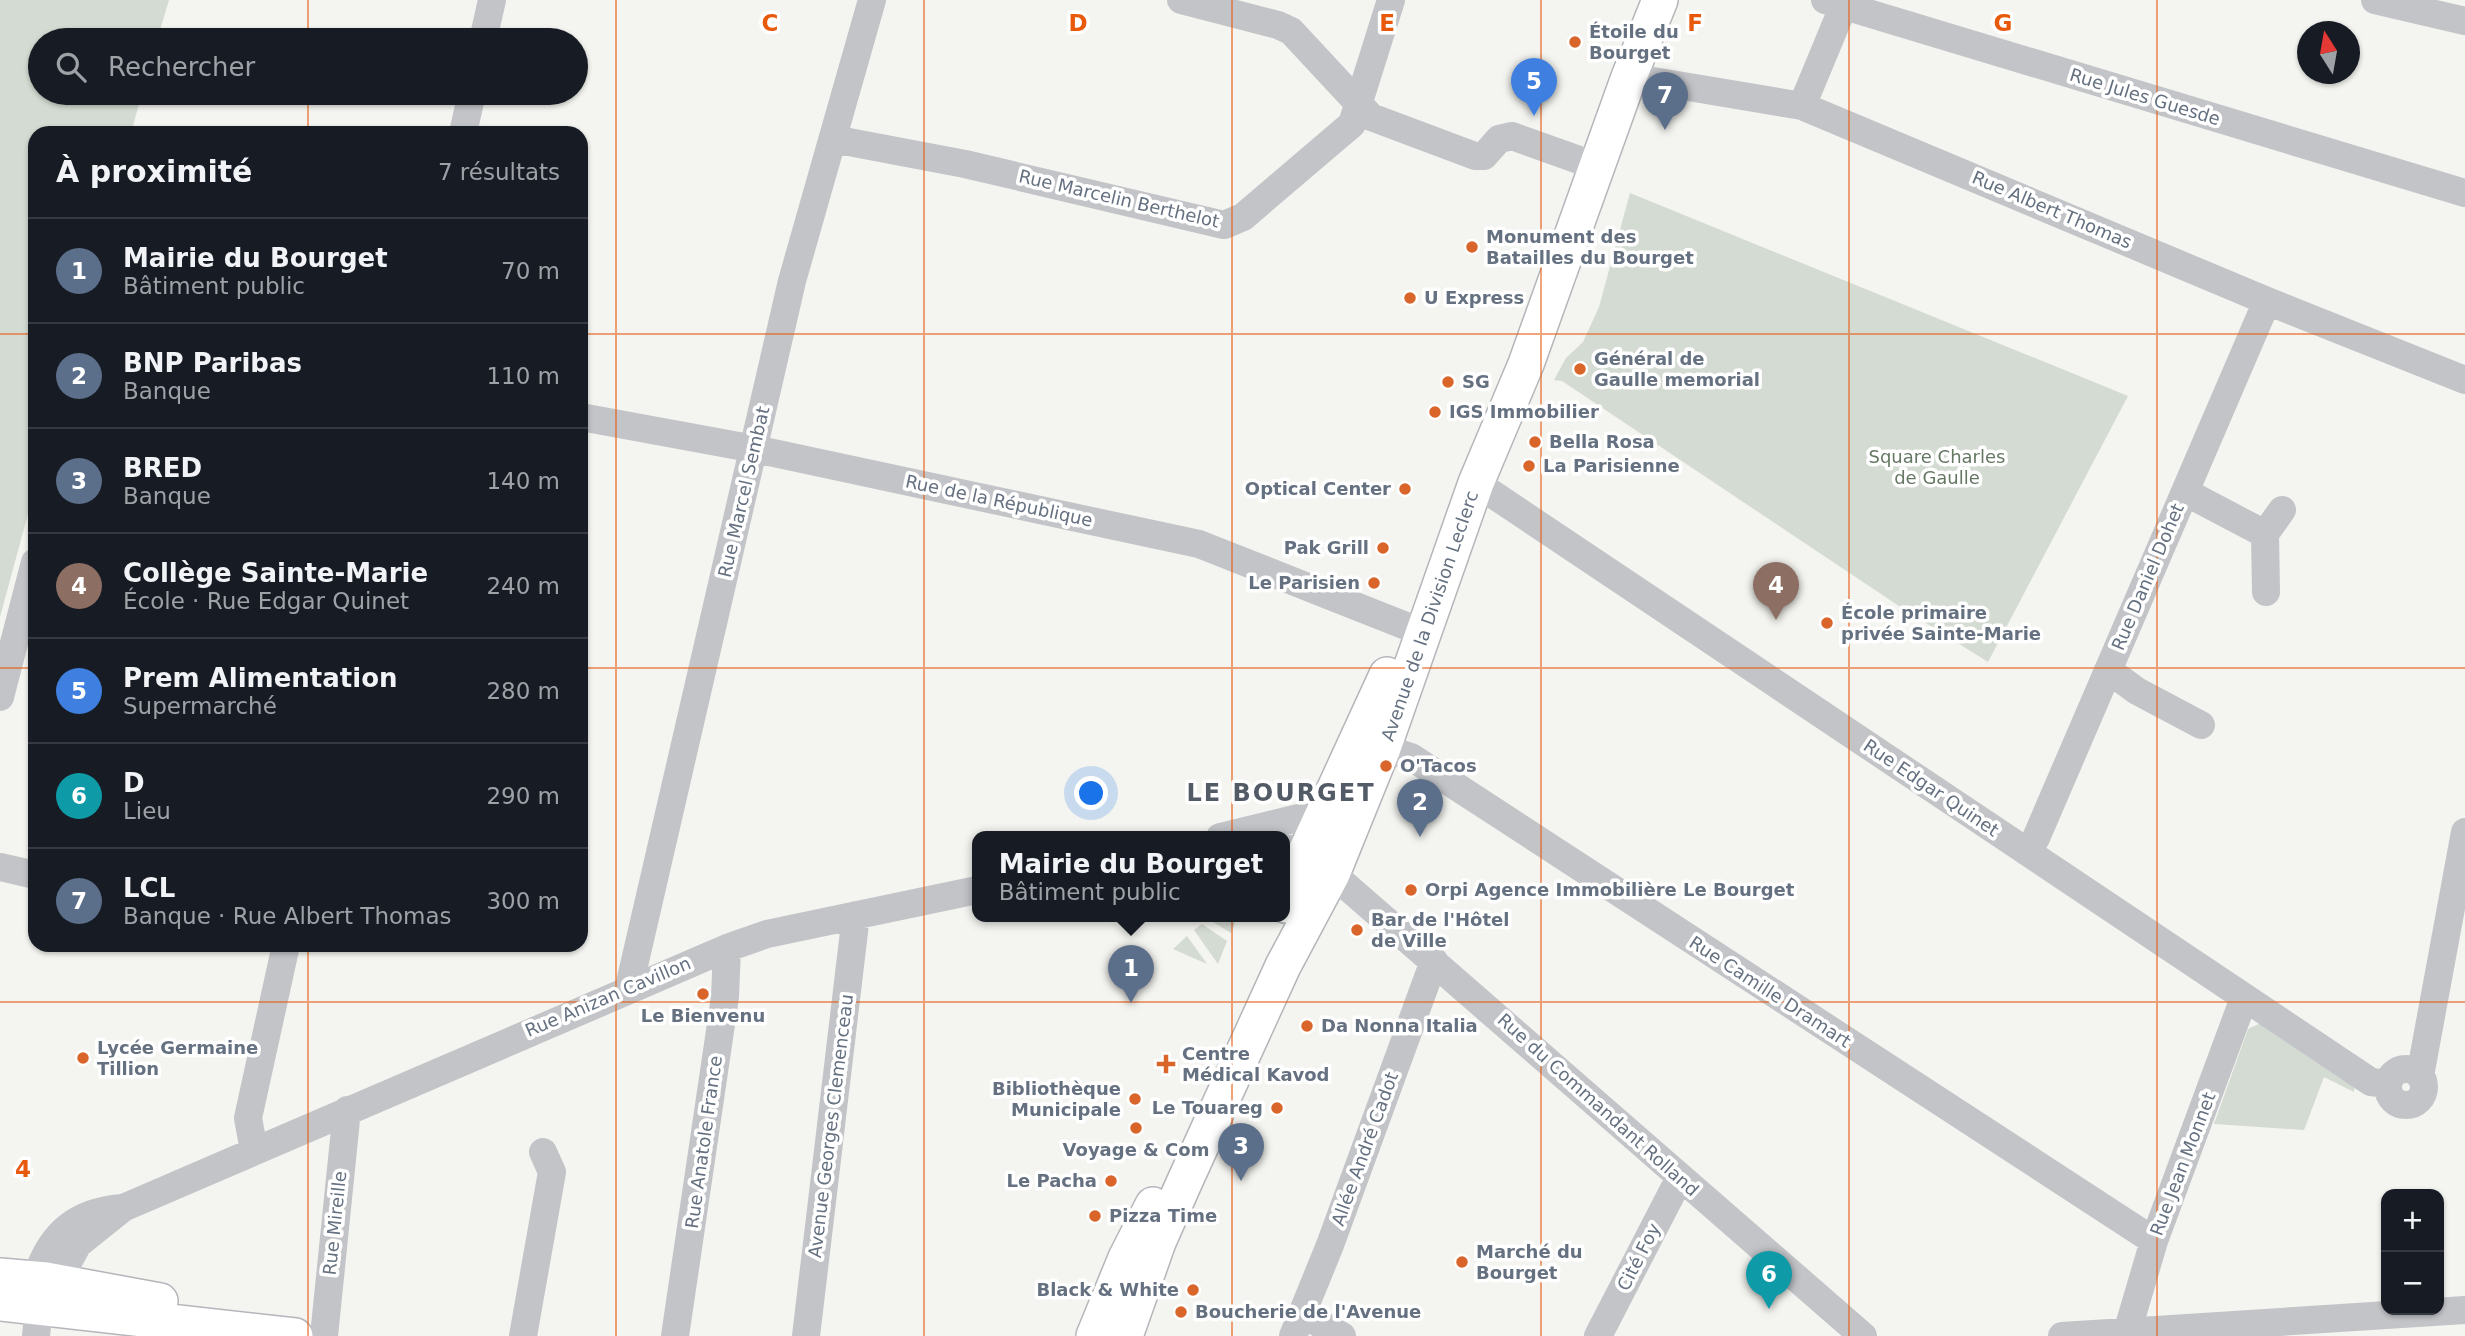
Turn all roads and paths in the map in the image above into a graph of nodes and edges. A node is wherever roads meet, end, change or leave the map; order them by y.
1 (492, 0) edge
2 (872, 0) edge
3 (1181, 0) edge
4 (1391, 0) edge
5 (1639, 0) edge
6 (1660, 0) edge
7 (2375, 0) edge
8 (1838, 2) edge
9 (2405, 3) edge
10 (2465, 21) edge
11 (486, 28) edge
12 (1629, 77) junction
13 (1360, 104) junction
14 (469, 105) edge
15 (1802, 106) junction
16 (465, 126) edge
17 (833, 139) junction
18 (1579, 160) junction
19 (2465, 193) edge
20 (2267, 301) junction
21 (2465, 380) edge
22 (588, 417) edge
23 (755, 449) junction
24 (1476, 483) junction
25 (2185, 492) junction
26 (2282, 510) dead end
27 (2265, 534) junction
28 (28, 589) edge
29 (2266, 592) dead end
30 (1406, 626) junction
31 (2108, 670) junction
32 (0, 697) edge
33 (2201, 725) dead end
34 (1383, 748) junction
35 (1318, 825) junction
36 (1245, 831) edge
37 (2465, 832) edge
38 (2027, 852) junction
39 (1307, 860) edge
40 (0, 867) edge
41 (28, 873) edge
42 (972, 891) edge
43 (1290, 895) edge
44 (1290, 909) edge
45 (856, 915) junction
46 (1278, 922) edge
47 (1285, 922) edge
48 (727, 948) junction
49 (284, 952) edge
50 (1434, 961) junction
51 (629, 987) junction
52 (2244, 998) junction
53 (347, 1110) junction
54 (254, 1151) junction
55 (543, 1152) dead end
56 (1683, 1180) junction
57 (2154, 1241) junction
58 (0, 1276) edge
59 (0, 1303) edge
60 (40, 1308) edge
61 (2465, 1310) edge
62 (1297, 1325) edge
63 (2127, 1334) edge
64 (295, 1336) edge
65 (324, 1336) edge
66 (523, 1336) edge
67 (675, 1336) edge
68 (806, 1336) edge
69 (1094, 1336) edge
70 (1125, 1336) edge
71 (1342, 1336) edge
72 (1598, 1336) edge
73 (1863, 1336) edge
74 (2062, 1336) edge

1 - 11 street
2 - 17 street, Rue Marcel Sembat
3 - 13 street
4 - 13 street, Rue Marcelin Berthelot
5 - 18 main road, Avenue de la Division Leclerc
6 - 12 main road, Avenue de la Division Leclerc
7 - 9 street
8 - 15 street
8 - 19 street, Rue Jules Guesde
9 - 10 street
12 - 15 street, Rue Albert Thomas
12 - 24 main road, Avenue de la Division Leclerc
13 - 17 street, Rue Marcelin Berthelot
13 - 18 street
14 - 16 street
15 - 20 street, Rue Albert Thomas
17 - 23 street, Rue Marcel Sembat
18 - 30 main road, Avenue de la Division Leclerc
20 - 21 street, Rue Albert Thomas
20 - 25 street, Rue Daniel Dohet
22 - 23 street, Rue de la République
23 - 30 street, Rue de la République
23 - 51 street, Rue Marcel Sembat
24 - 34 main road, Avenue de la Division Leclerc
24 - 38 street, Rue Edgar Quinet
25 - 27 street
25 - 31 street, Rue Daniel Dohet
26 - 27 street
27 - 29 street
28 - 32 street
30 - 35 main road, Avenue de la Division Leclerc
31 - 33 street
31 - 38 street, Rue Daniel Dohet
34 - 39 main road, Avenue de la Division Leclerc
34 - 57 street, Rue Camille Dramart
35 - 36 street
35 - 39 main road, Avenue de la Division Leclerc
37 - 52 street, Rue Edgar Quinet
38 - 52 street, Rue Edgar Quinet
39 - 43 main road, Avenue de la Division Leclerc
39 - 44 main road, Avenue de la Division Leclerc
39 - 50 street, Rue du Commandant Rolland
40 - 41 street
42 - 45 street, Rue Anizan Cavillon
45 - 48 street, Rue Anizan Cavillon
45 - 68 street, Avenue Georges Clemenceau
46 - 69 main road
47 - 70 main road, Avenue de la Division Leclerc
48 - 51 street, Rue Anizan Cavillon
48 - 67 street, Rue Anatole France
49 - 54 street
50 - 56 street, Rue du Commandant Rolland
50 - 62 street, Allée André Cadot
51 - 53 street, Rue Anizan Cavillon
52 - 57 street, Rue Jean Monnet
53 - 54 street, Rue Anizan Cavillon
53 - 65 street, Rue Mireille
54 - 60 street, Rue Anizan Cavillon
55 - 66 street
56 - 72 street, Cité Foy
56 - 73 street, Rue du Commandant Rolland
57 - 63 street, Rue Jean Monnet
58 - 60 main road
59 - 60 main road
60 - 64 main road
61 - 63 street
62 - 71 street
63 - 74 street

